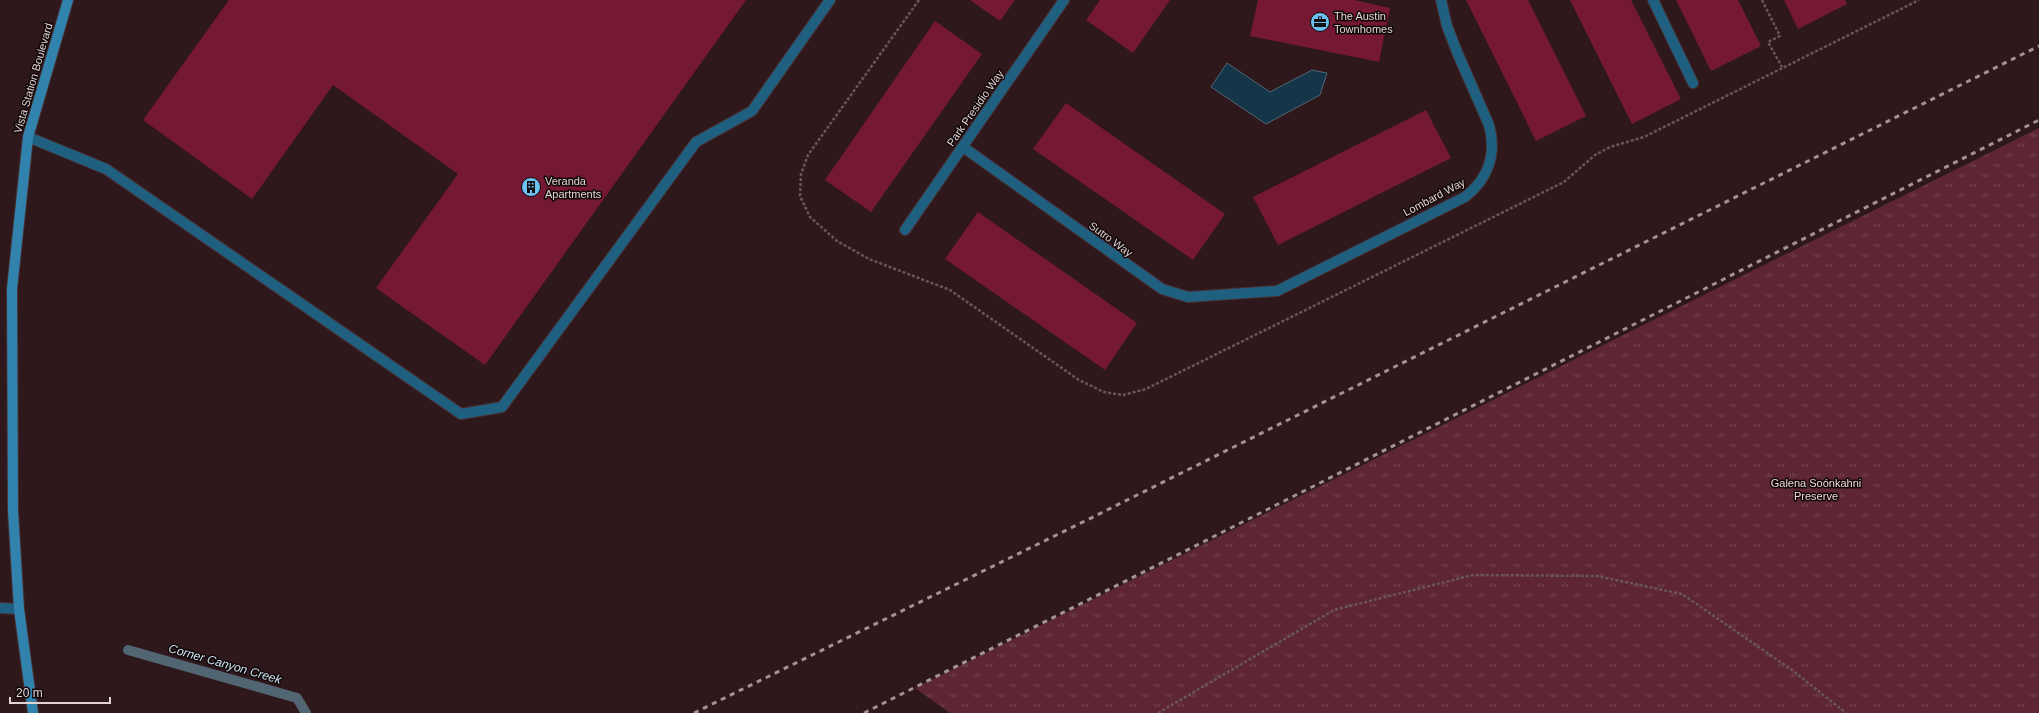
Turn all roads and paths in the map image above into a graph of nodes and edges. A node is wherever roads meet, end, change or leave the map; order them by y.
1 (68, 0) edge
2 (830, 0) edge
3 (919, 0) edge
4 (1064, 0) edge
5 (1441, 0) edge
6 (1653, 0) edge
7 (1762, 0) edge
8 (1919, 0) edge
9 (1782, 67) junction
10 (1693, 83) dead end
11 (28, 137) junction
12 (963, 147) junction
13 (906, 230) dead end
14 (1264, 293) joint
15 (0, 608) edge
16 (18, 609) junction
17 (33, 713) edge
18 (1158, 713) edge
19 (1846, 713) edge

1 - 11 street, Vista Station Boulevard
2 - 11 lane
3 - 9 path
4 - 12 lane, Park Presidio Way
5 - 14 lane, Lombard Way
6 - 10 lane
7 - 9 path
8 - 9 path
11 - 16 street, Vista Station Boulevard
12 - 13 lane, Park Presidio Way
12 - 14 lane, Sutro Way
15 - 16 lane
16 - 17 street, Vista Station Boulevard
18 - 19 path

